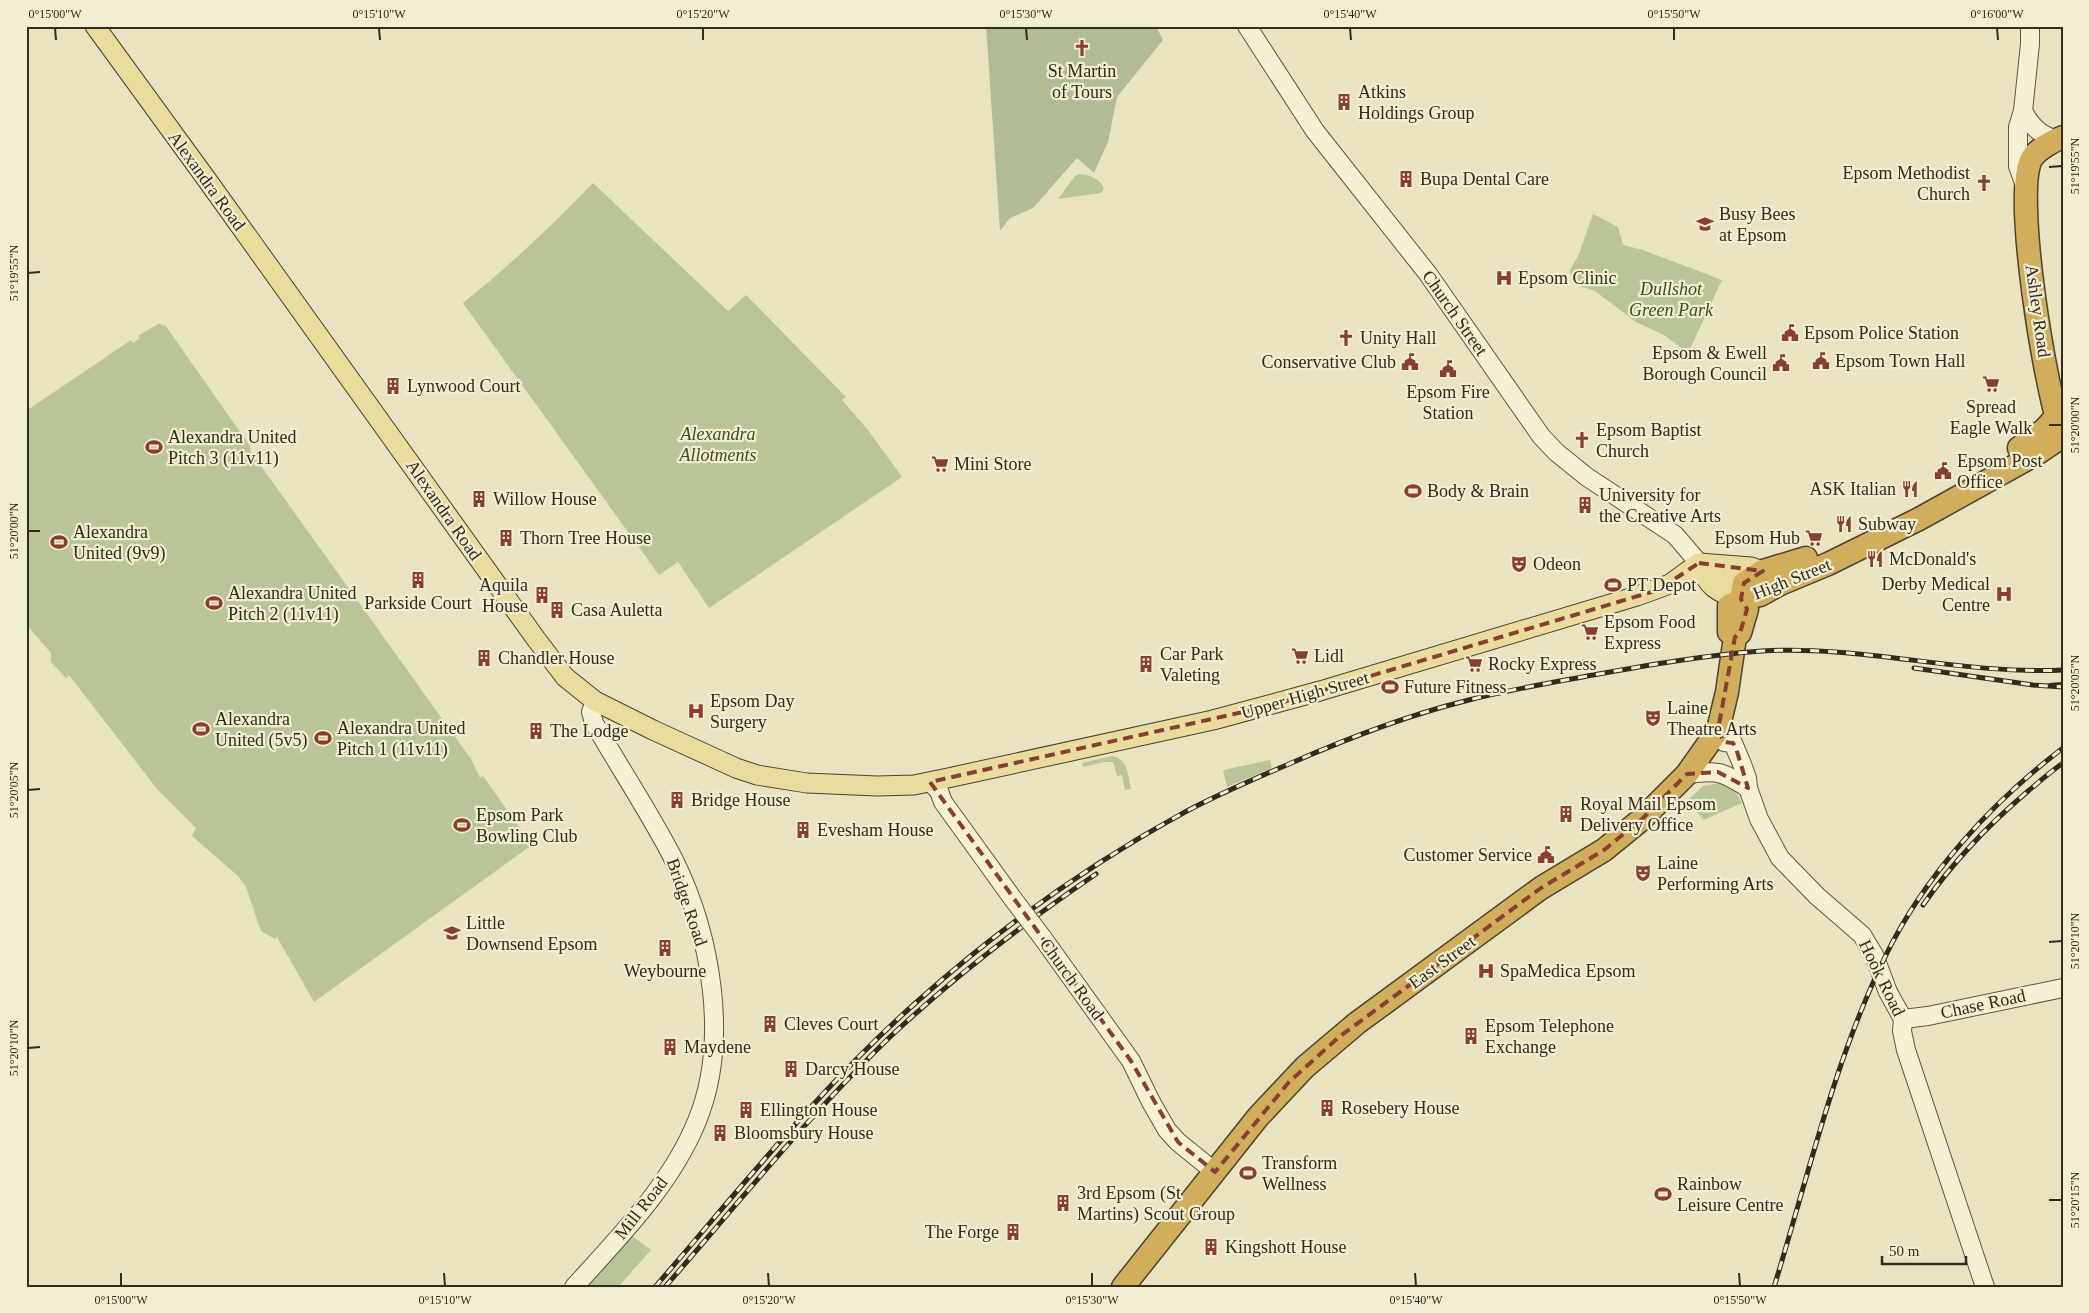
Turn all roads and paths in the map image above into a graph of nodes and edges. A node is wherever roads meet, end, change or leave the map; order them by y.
1 (95, 26) edge
2 (1247, 26) edge
3 (2030, 26) edge
4 (2023, 111) junction
5 (2059, 138) edge
6 (2027, 177) junction
7 (2061, 428) edge
8 (1700, 563) junction
9 (1763, 571) junction
10 (1741, 599) junction
11 (595, 702) junction
12 (1721, 736) junction
13 (1687, 774) junction
14 (930, 782) junction
15 (1748, 788) junction
16 (2063, 988) edge
17 (1904, 1018) junction
18 (697, 1120) joint
19 (1215, 1172) junction
20 (574, 1287) edge
21 (1123, 1287) edge
22 (1985, 1287) edge

1 - 11 main road, Alexandra Road
2 - 8 main road, Church Street
3 - 4 main road, Ashley Road
4 - 5 main road
4 - 6 main road, Ashley Road
5 - 6 highway
6 - 7 highway, Ashley Road
7 - 9 highway, High Street
7 - 10 highway, High Street
8 - 9 main road
8 - 10 main road
8 - 14 main road, Upper High Street
9 - 10 highway, High Street
10 - 12 highway, East Street
11 - 14 main road, Alexandra Road
11 - 18 main road, Bridge Road
12 - 13 highway, East Street
12 - 15 main road, Hook Road
13 - 15 main road
13 - 19 highway, East Street
14 - 19 main road, Church Road, bridge
15 - 17 main road, Hook Road
16 - 17 main road, Chase Road
17 - 22 main road, Hook Road
18 - 20 main road, Mill Road
19 - 21 highway, East Street

